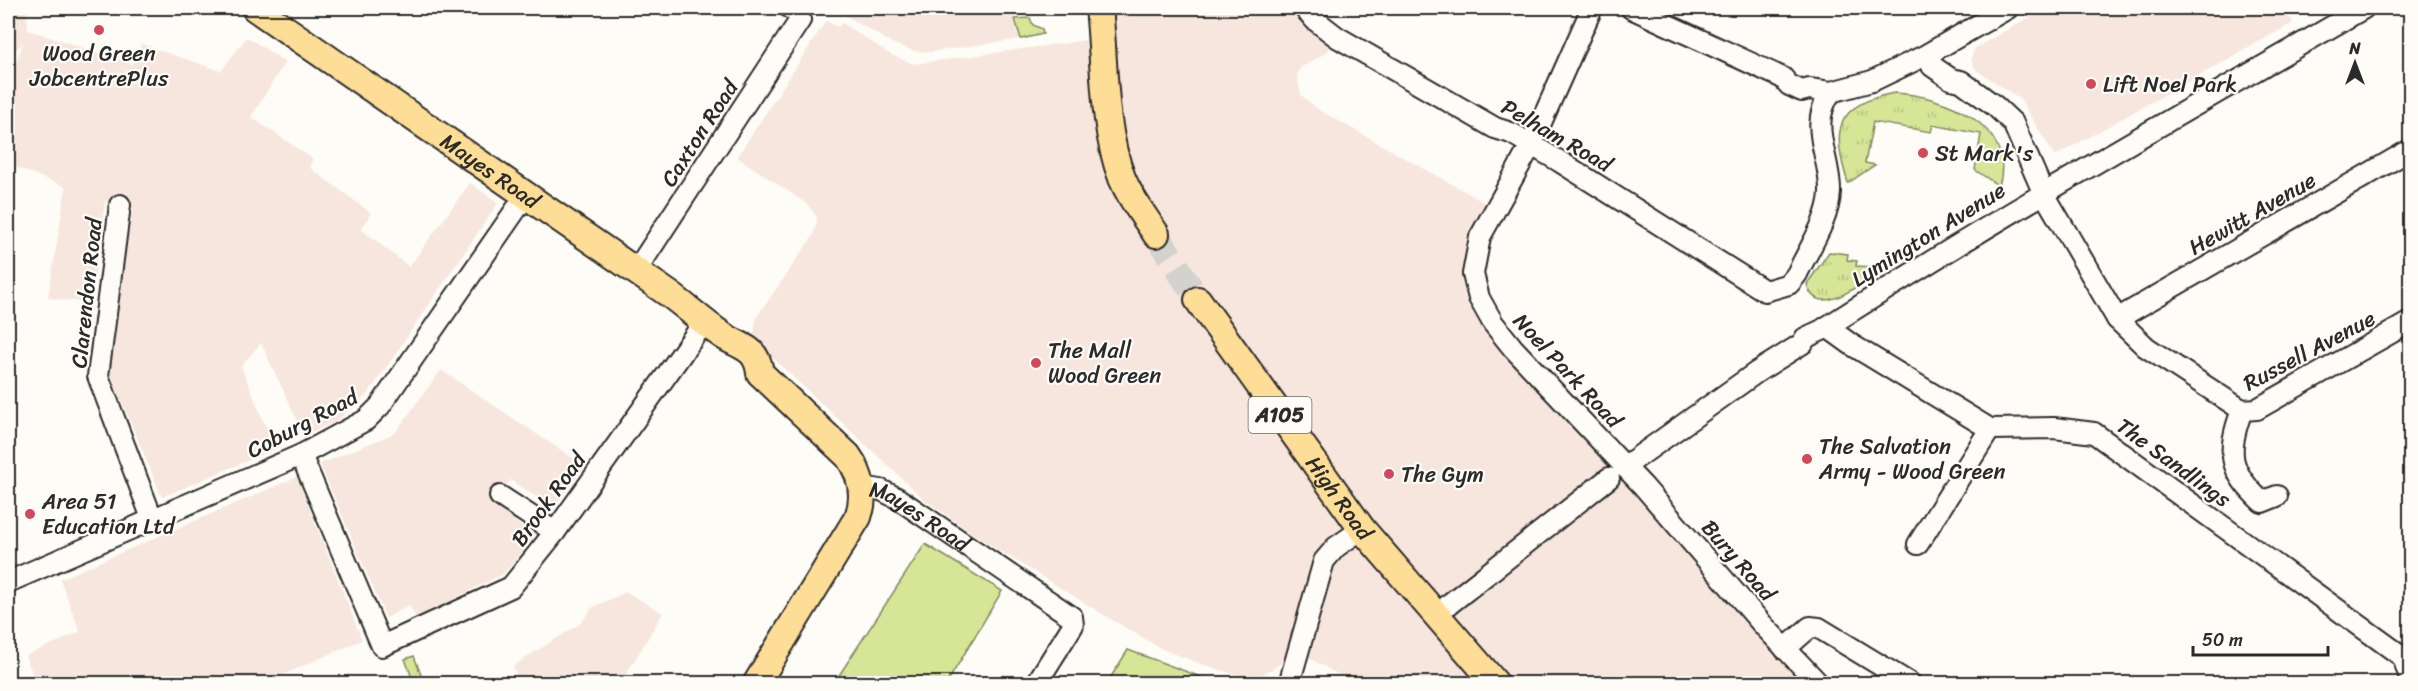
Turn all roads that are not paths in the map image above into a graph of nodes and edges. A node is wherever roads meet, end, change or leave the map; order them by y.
1 (255, 8) edge
2 (1099, 8) edge
3 (1304, 8) edge
4 (1592, 8) edge
5 (1631, 8) edge
6 (2008, 8) edge
7 (2364, 8) edge
8 (795, 14) edge
9 (1662, 14) edge
10 (1928, 56) junction
11 (1831, 92) junction
12 (1532, 145) junction
13 (2410, 150) edge
14 (2043, 192) junction
15 (526, 195) junction
16 (120, 205) dead end
17 (1156, 234) tunnel mouth
18 (636, 271) junction
19 (1198, 300) tunnel mouth
20 (2117, 319) junction
21 (2410, 323) edge
22 (1827, 327) junction
23 (714, 329) junction
24 (2242, 410) junction
25 (1990, 429) junction
26 (301, 455) junction
27 (1617, 472) junction
28 (861, 487) junction
29 (500, 496) dead end
30 (2277, 496) dead end
31 (153, 521) junction
32 (1362, 529) junction
33 (555, 532) junction
34 (1918, 544) dead end
35 (8, 582) edge
36 (1448, 605) dead end
37 (1785, 649) junction
38 (2410, 678) edge
39 (756, 684) edge
40 (1036, 684) edge
41 (1289, 684) edge
42 (1496, 684) edge
43 (1819, 684) edge
44 (1911, 684) edge

1 - 15 main road, Mayes Road
2 - 17 main road
3 - 12 street, Pelham Road
4 - 12 street, Noel Park Road
5 - 9 street
6 - 10 street
7 - 14 street, Lymington Avenue
8 - 18 street, Caxton Road
9 - 11 street
10 - 11 street
10 - 14 street, Russell Avenue
11 - 12 street, Pelham Road
12 - 27 street, Noel Park Road
13 - 20 street, Hewitt Avenue
14 - 20 street, Russell Avenue
14 - 22 street, Lymington Avenue
15 - 18 main road, Mayes Road
15 - 26 street, Coburg Road
16 - 31 street, Clarendon Road
18 - 23 main road, Mayes Road
19 - 32 main road, High Road / A105
20 - 24 street, Russell Avenue
21 - 24 street, Russell Avenue
22 - 25 street
22 - 27 street, Lymington Avenue
23 - 28 main road, Mayes Road
23 - 33 street, Brook Road
24 - 30 street
25 - 34 street
25 - 38 street, The Sandlings
26 - 31 street, Coburg Road
26 - 33 street, Brook Road
27 - 36 street, Lymington Avenue
27 - 37 street, Bury Road
28 - 39 main road
28 - 40 street, Mayes Road
29 - 33 street
31 - 35 street, Coburg Road
32 - 41 street
32 - 42 main road, High Road / A105
37 - 43 street, Bury Road
37 - 44 street

